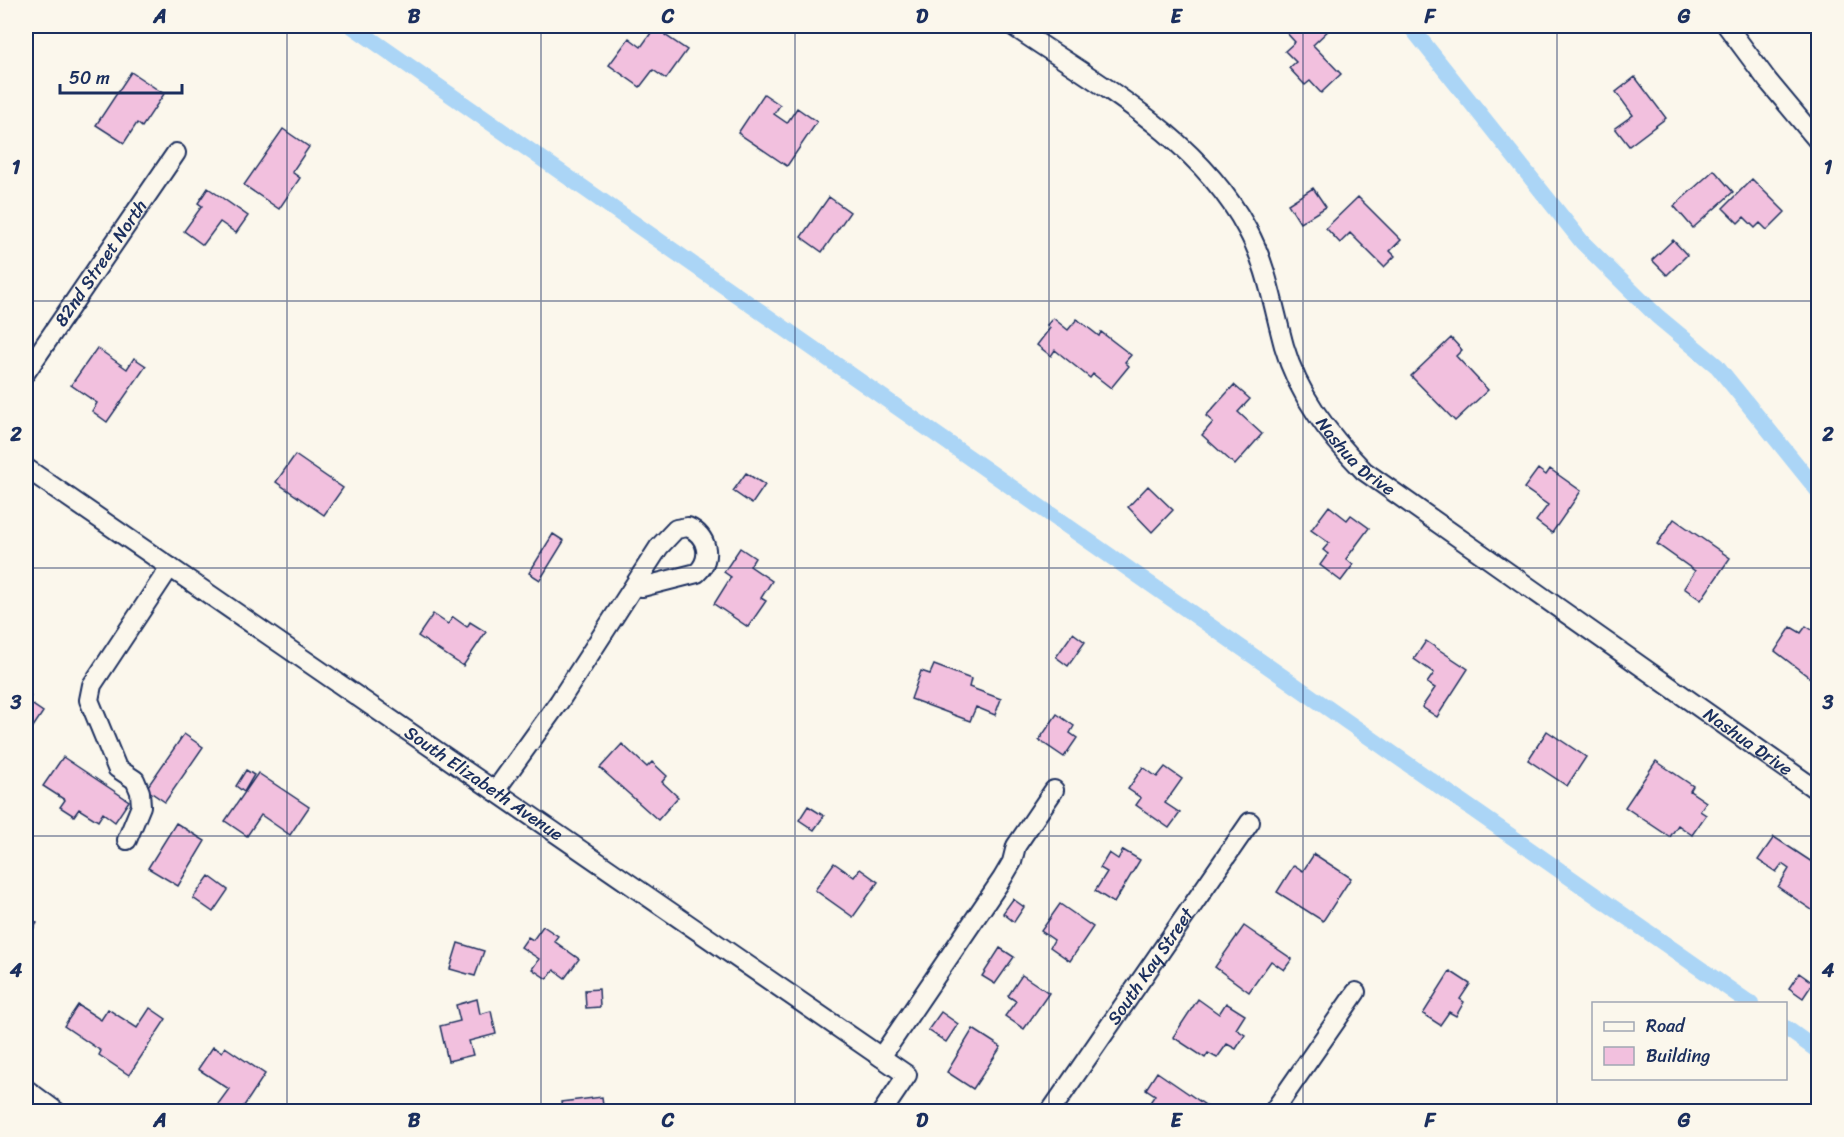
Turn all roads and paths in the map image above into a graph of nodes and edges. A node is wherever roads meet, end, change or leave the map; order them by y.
1 (1012, 26) edge
2 (1727, 26) edge
3 (1818, 141) edge
4 (176, 153) dead end
5 (26, 372) edge
6 (26, 468) edge
7 (170, 567) junction
8 (634, 586) dead end
9 (1054, 790) dead end
10 (495, 791) junction
11 (1818, 791) edge
12 (1250, 822) dead end
13 (127, 840) dead end
14 (1356, 992) dead end
15 (881, 1057) junction
16 (26, 1089) edge
17 (57, 1112) edge
18 (882, 1112) edge
19 (1050, 1112) edge
20 (1273, 1112) edge

1 - 11 street, Nashua Drive
2 - 3 street
4 - 5 street, 82nd Street North
6 - 7 street, South Elizabeth Avenue
7 - 10 street, South Elizabeth Avenue
7 - 13 street
8 - 10 street
9 - 15 street
10 - 15 street, South Elizabeth Avenue
12 - 19 street, South Kay Street
14 - 20 street
15 - 18 street, South Elizabeth Avenue
16 - 17 street

